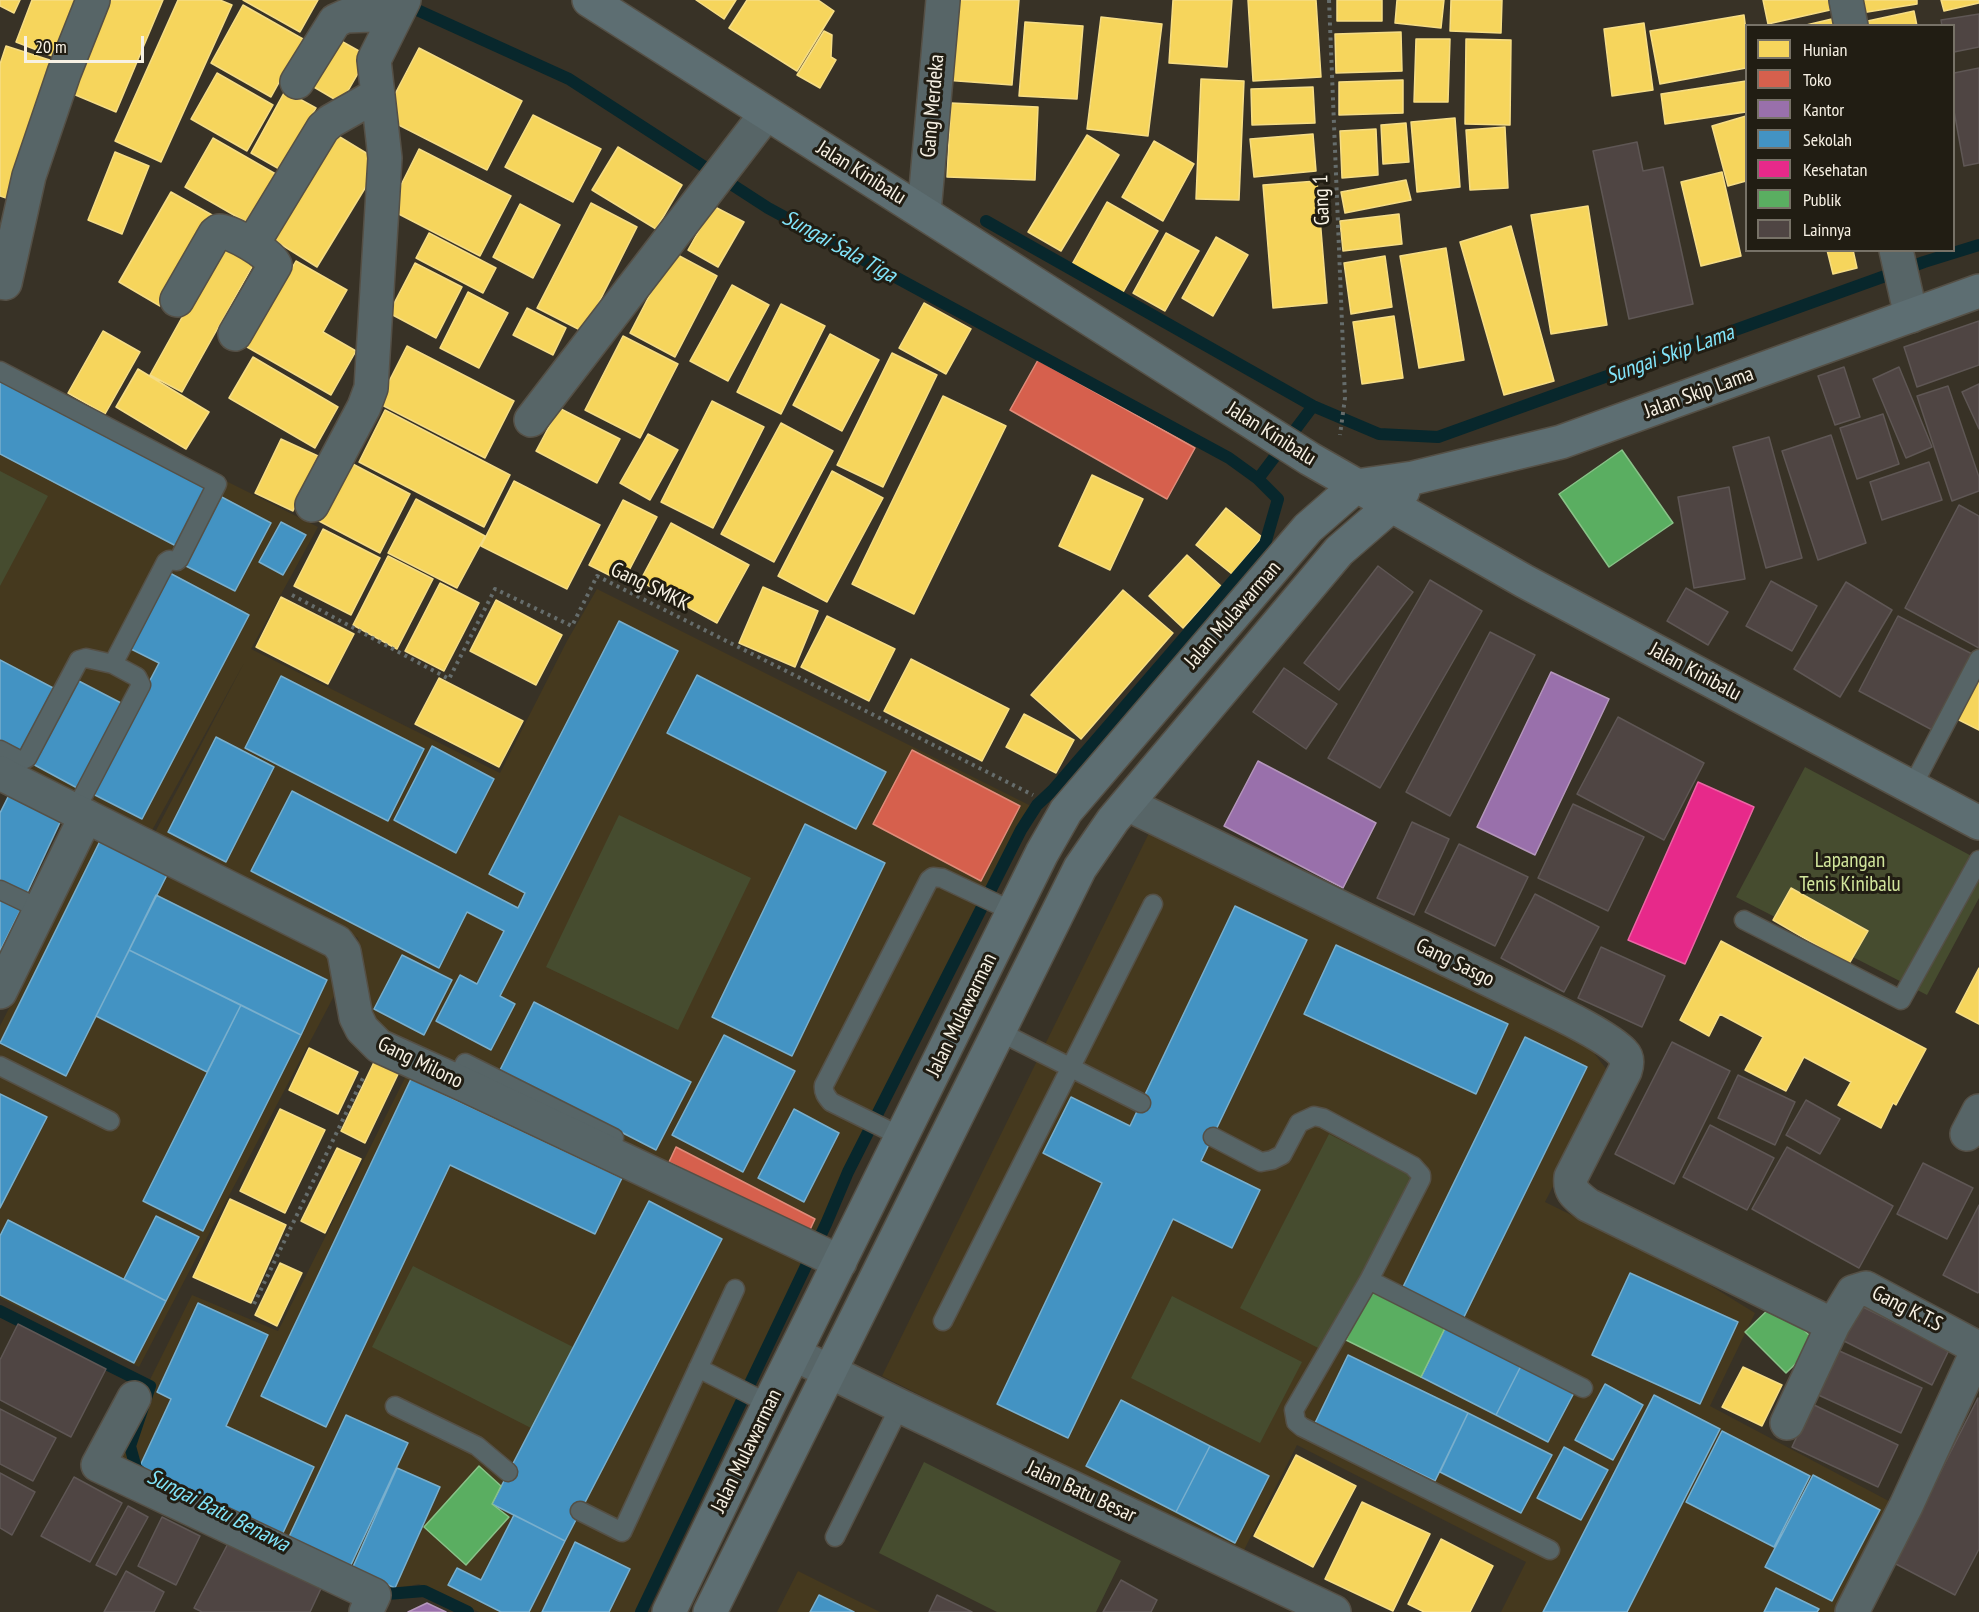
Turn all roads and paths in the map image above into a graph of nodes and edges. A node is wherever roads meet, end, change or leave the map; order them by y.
1 (93, 0) edge
2 (589, 0) edge
3 (943, 0) edge
4 (1329, 0) edge
5 (1846, 0) edge
6 (400, 8) edge
7 (1851, 24) edge
8 (297, 82) dead end
9 (377, 95) junction
10 (766, 114) junction
11 (924, 212) junction
12 (252, 245) junction
13 (1897, 254) edge
14 (5, 283) dead end
15 (1979, 291) edge
16 (177, 300) dead end
17 (1910, 311) junction
18 (235, 334) dead end
19 (0, 372) edge
20 (531, 420) dead end
21 (1340, 436) dead end
22 (1413, 478) junction
23 (1356, 486) junction
24 (312, 505) dead end
25 (1391, 506) junction
26 (292, 595) dead end
27 (1979, 659) edge
28 (114, 664) junction
29 (0, 750) edge
30 (0, 773) edge
31 (1912, 787) junction
32 (1033, 795) dead end
33 (1127, 804) junction
34 (81, 813) junction
35 (1978, 820) edge
36 (1045, 849) junction
37 (1979, 860) edge
38 (1080, 868) junction
39 (0, 890) edge
40 (1153, 904) dead end
41 (1005, 908) junction
42 (40, 909) junction
43 (1744, 920) dead end
44 (0, 992) edge
45 (998, 1031) junction
46 (379, 1046) junction
47 (0, 1066) edge
48 (1071, 1066) junction
49 (456, 1081) junction
50 (1141, 1102) dead end
51 (110, 1121) dead end
52 (892, 1132) junction
53 (1213, 1137) dead end
54 (629, 1145) dead end
55 (840, 1262) junction
56 (1369, 1280) junction
57 (735, 1288) dead end
58 (254, 1305) dead end
59 (943, 1321) dead end
60 (1833, 1325) junction
61 (794, 1354) junction
62 (698, 1368) junction
63 (828, 1371) junction
64 (1583, 1388) dead end
65 (134, 1398) dead end
66 (769, 1404) junction
67 (395, 1406) dead end
68 (900, 1406) junction
69 (1786, 1423) dead end
70 (508, 1472) dead end
71 (580, 1511) dead end
72 (835, 1537) dead end
73 (1550, 1550) dead end
74 (366, 1612) edge
75 (669, 1612) edge
76 (710, 1612) edge
77 (1334, 1612) edge
78 (1852, 1612) edge

1 - 14 street
2 - 10 street, Jalan Kinibalu
3 - 11 street, Gang Merdeka
4 - 21 path, Gang 1
5 - 7 street
6 - 8 street
6 - 9 street
9 - 12 street
9 - 24 street
10 - 11 street, Jalan Kinibalu
10 - 20 street
11 - 23 street, Jalan Kinibalu
12 - 16 street
12 - 18 street
13 - 17 street
15 - 17 street, Jalan Skip Lama
17 - 22 street, Jalan Skip Lama
19 - 28 lane
22 - 23 street, Jalan Skip Lama
22 - 25 street
23 - 25 street, Jalan Kinibalu
23 - 36 street, Jalan Mulawarman
25 - 31 street, Jalan Kinibalu
25 - 33 street, Jalan Mulawarman
26 - 32 path, Gang SMKK
27 - 31 lane
28 - 29 lane
28 - 34 lane
30 - 34 street, Gang Milono
31 - 35 street, Jalan Kinibalu
33 - 38 street, Jalan Mulawarman
33 - 60 street, Gang Sasgo
34 - 42 street
34 - 46 street, Gang Milono
36 - 38 street
36 - 41 street, Jalan Mulawarman
37 - 43 lane
38 - 45 street, Jalan Mulawarman
39 - 42 lane
40 - 48 lane
41 - 52 street, Jalan Mulawarman
41 - 52 lane
42 - 44 street
45 - 48 lane
45 - 63 street, Jalan Mulawarman
46 - 49 street, Gang Milono
46 - 58 path
47 - 51 lane
48 - 50 lane
48 - 59 lane
49 - 54 lane
49 - 55 street, Gang Milono
52 - 55 street, Jalan Mulawarman
53 - 56 lane
55 - 61 street, Jalan Mulawarman
56 - 64 lane
56 - 73 lane
57 - 62 lane
60 - 69 street
60 - 78 street, Gang K.T.S
61 - 63 street, Jalan Batu Besar
61 - 66 street, Jalan Mulawarman
62 - 66 lane
62 - 71 lane
63 - 68 street, Jalan Batu Besar
63 - 76 street, Jalan Mulawarman
65 - 74 street
66 - 75 street, Jalan Mulawarman
67 - 70 lane
68 - 72 lane
68 - 77 street, Jalan Batu Besar

